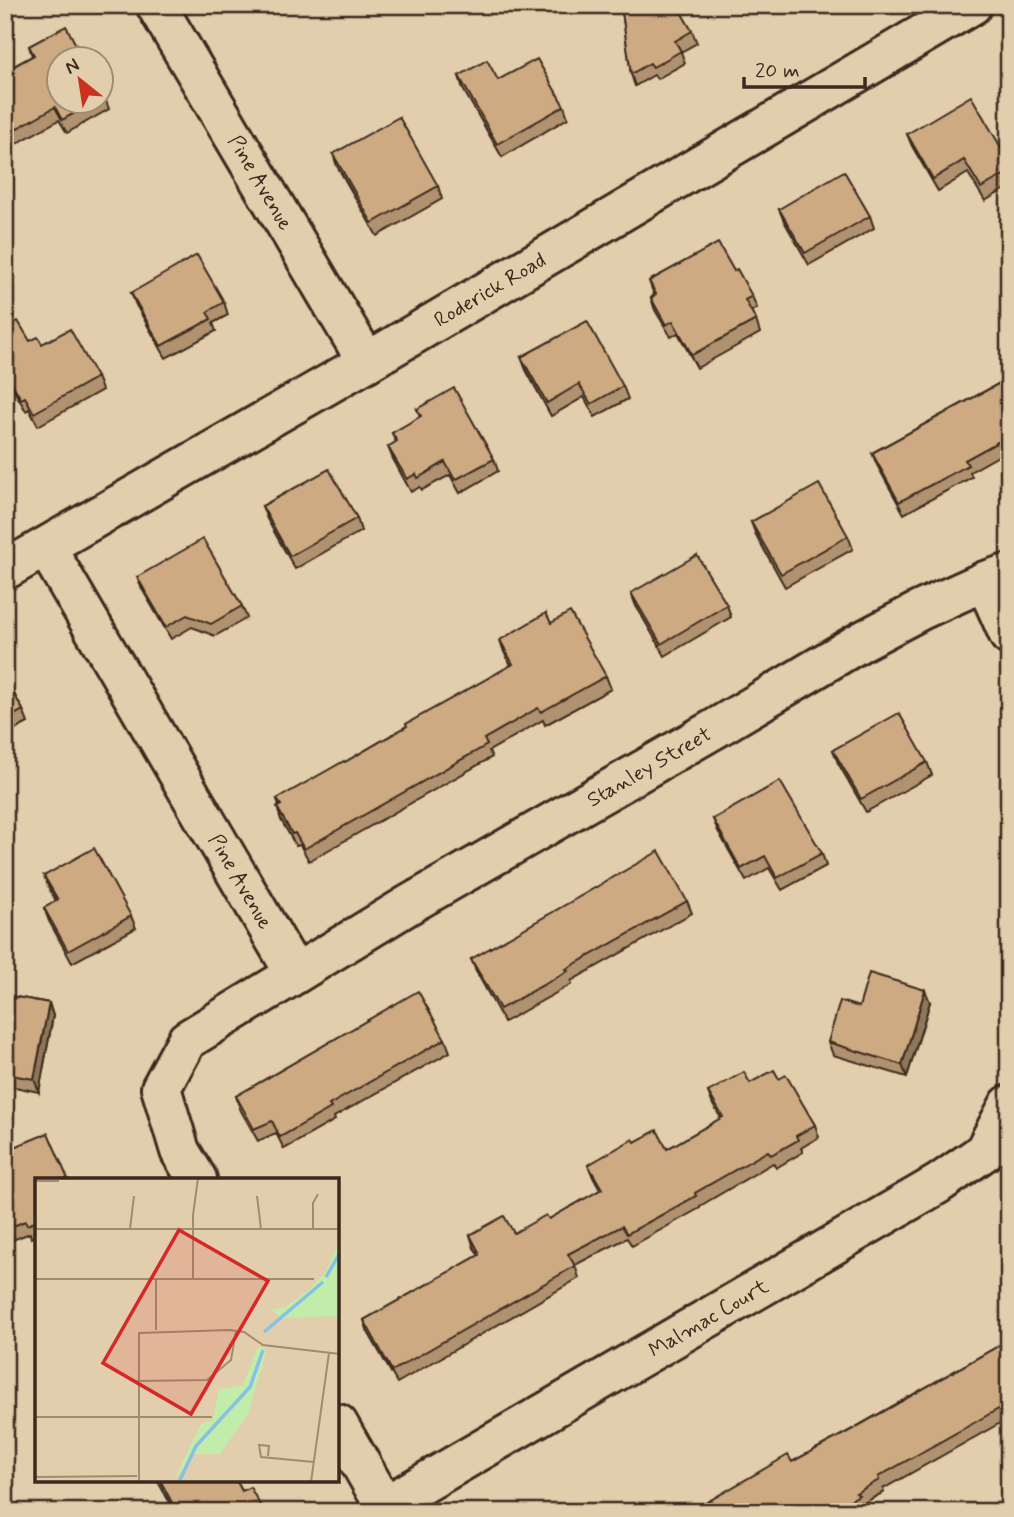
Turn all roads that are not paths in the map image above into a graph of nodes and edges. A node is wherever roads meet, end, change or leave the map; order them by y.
1 (156, 5) edge
2 (972, 5) edge
3 (367, 362) junction
4 (46, 547) junction
5 (5, 570) edge
6 (997, 577) edge
7 (1009, 635) edge
8 (295, 974) junction
9 (1009, 1105) edge
10 (196, 1178) edge
11 (340, 1427) edge
12 (387, 1509) edge

1 - 3 street, Pine Avenue
2 - 3 street, Roderick Road
3 - 4 street, Roderick Road
4 - 5 street, Roderick Road
4 - 8 street, Pine Avenue
6 - 7 street
6 - 8 street, Stanley Street
8 - 10 street
9 - 12 street, Malmac Court
11 - 12 street

